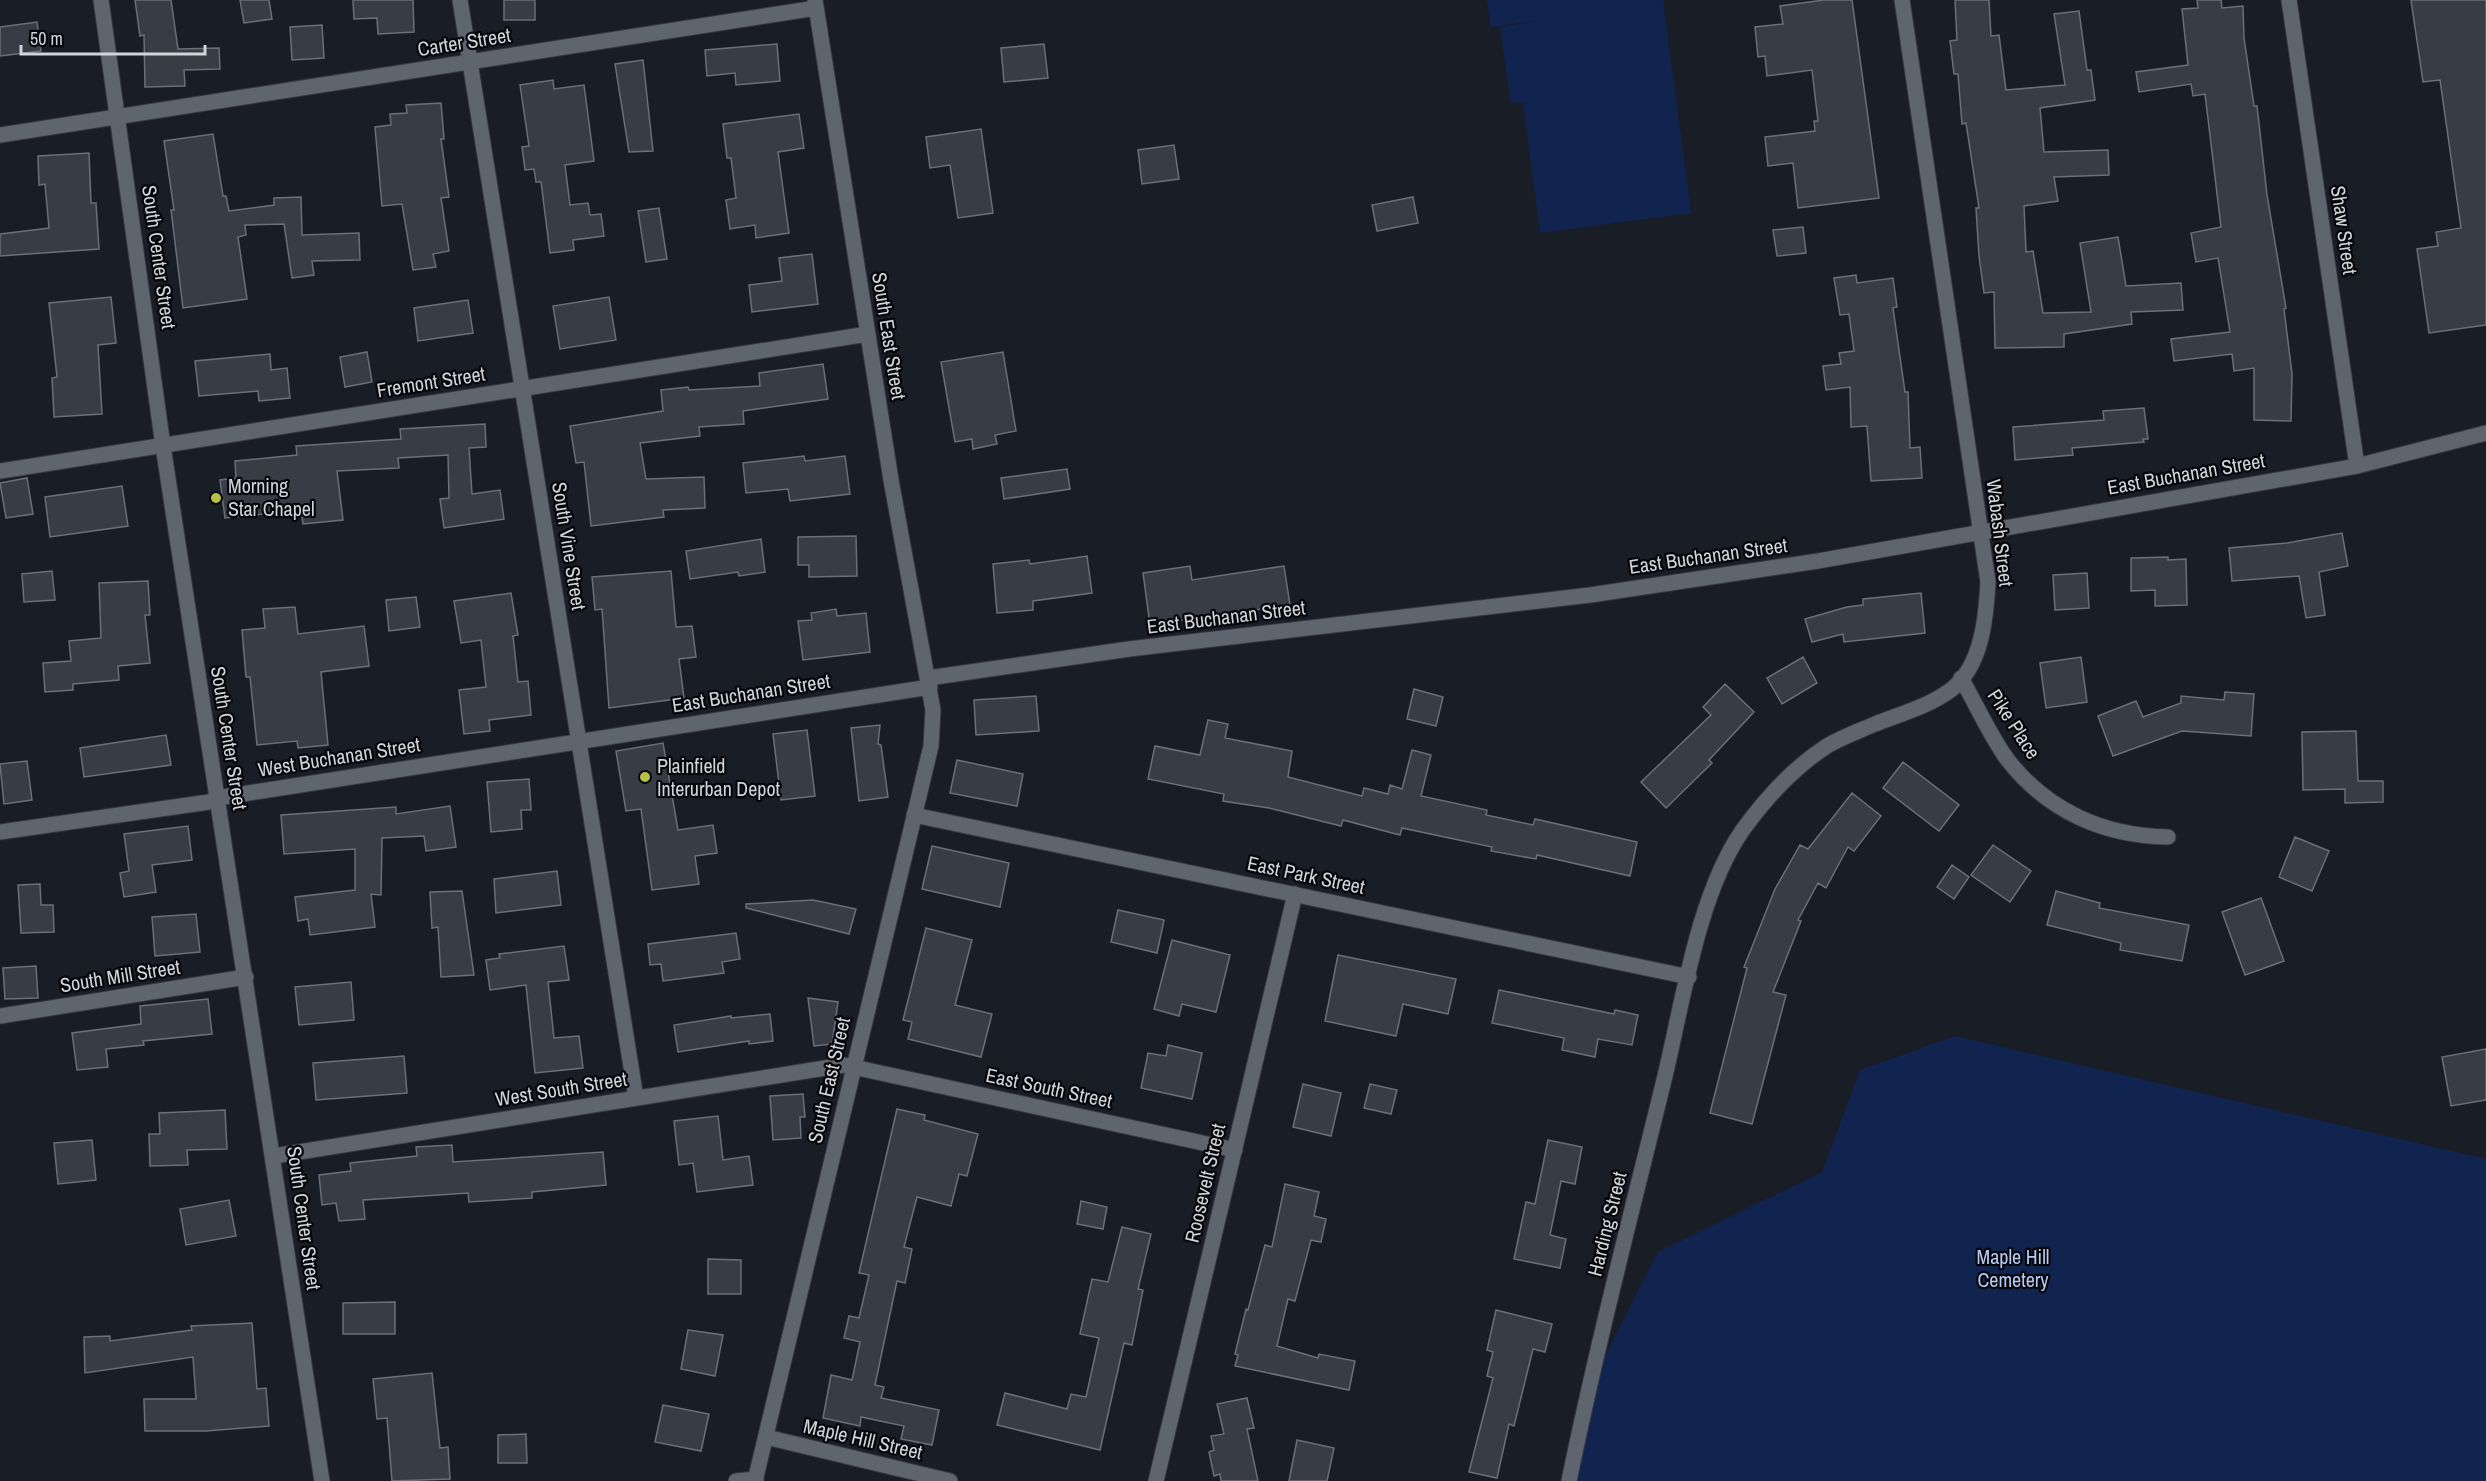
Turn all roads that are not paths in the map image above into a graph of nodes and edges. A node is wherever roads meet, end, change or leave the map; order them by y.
1 (101, 0) edge
2 (460, 0) edge
3 (1902, 0) edge
4 (2289, 0) edge
5 (815, 4) edge
6 (470, 63) junction
7 (118, 115) junction
8 (0, 135) edge
9 (868, 334) junction
10 (522, 389) junction
11 (2486, 433) edge
12 (163, 446) junction
13 (2357, 466) junction
14 (0, 471) edge
15 (1980, 534) junction
16 (1961, 678) junction
17 (929, 683) junction
18 (579, 740) junction
19 (218, 798) junction
20 (914, 814) junction
21 (0, 832) edge
22 (2168, 837) dead end
23 (1295, 894) junction
24 (246, 977) junction
25 (1689, 977) junction
26 (0, 1016) edge
27 (854, 1067) junction
28 (636, 1098) junction
29 (1234, 1150) junction
30 (274, 1156) junction
31 (766, 1437) junction
32 (756, 1480) edge
33 (322, 1481) edge
34 (736, 1481) edge
35 (950, 1481) edge
36 (1156, 1481) edge
37 (1569, 1481) edge

1 - 7 street, South Center Street
2 - 6 street, South Vine Street
3 - 15 street, Wabash Street
4 - 13 street, Shaw Street
5 - 6 street, Carter Street
5 - 9 street, South East Street
6 - 7 street, Carter Street
6 - 10 street, South Vine Street
7 - 8 street, Carter Street
7 - 12 street, South Center Street
9 - 10 street, Fremont Street
9 - 17 street, South East Street
10 - 12 street, Fremont Street
10 - 18 street, South Vine Street
11 - 13 street, East Buchanan Street
12 - 14 street, Fremont Street
12 - 19 street, South Center Street
13 - 15 street, East Buchanan Street
15 - 16 street, Wabash Street
15 - 17 street, East Buchanan Street
16 - 22 street, Pike Place
16 - 25 street, Wabash Street
17 - 18 street, East Buchanan Street
17 - 20 street, South East Street
18 - 19 street, West Buchanan Street
18 - 28 street, South Vine Street
19 - 21 street, West Buchanan Street
19 - 24 street, South Center Street
20 - 23 street, East Park Street
20 - 27 street, South East Street
23 - 25 street, East Park Street
23 - 29 street, Roosevelt Street
24 - 26 street, South Mill Street
24 - 30 street, South Center Street
25 - 37 street, Harding Street
27 - 28 street, West South Street
27 - 29 street, East South Street
27 - 31 street, South East Street
28 - 30 street, West South Street
29 - 36 street, Roosevelt Street
30 - 33 street, South Center Street
31 - 32 street, South East Street
31 - 35 street, Maple Hill Street
32 - 34 street

